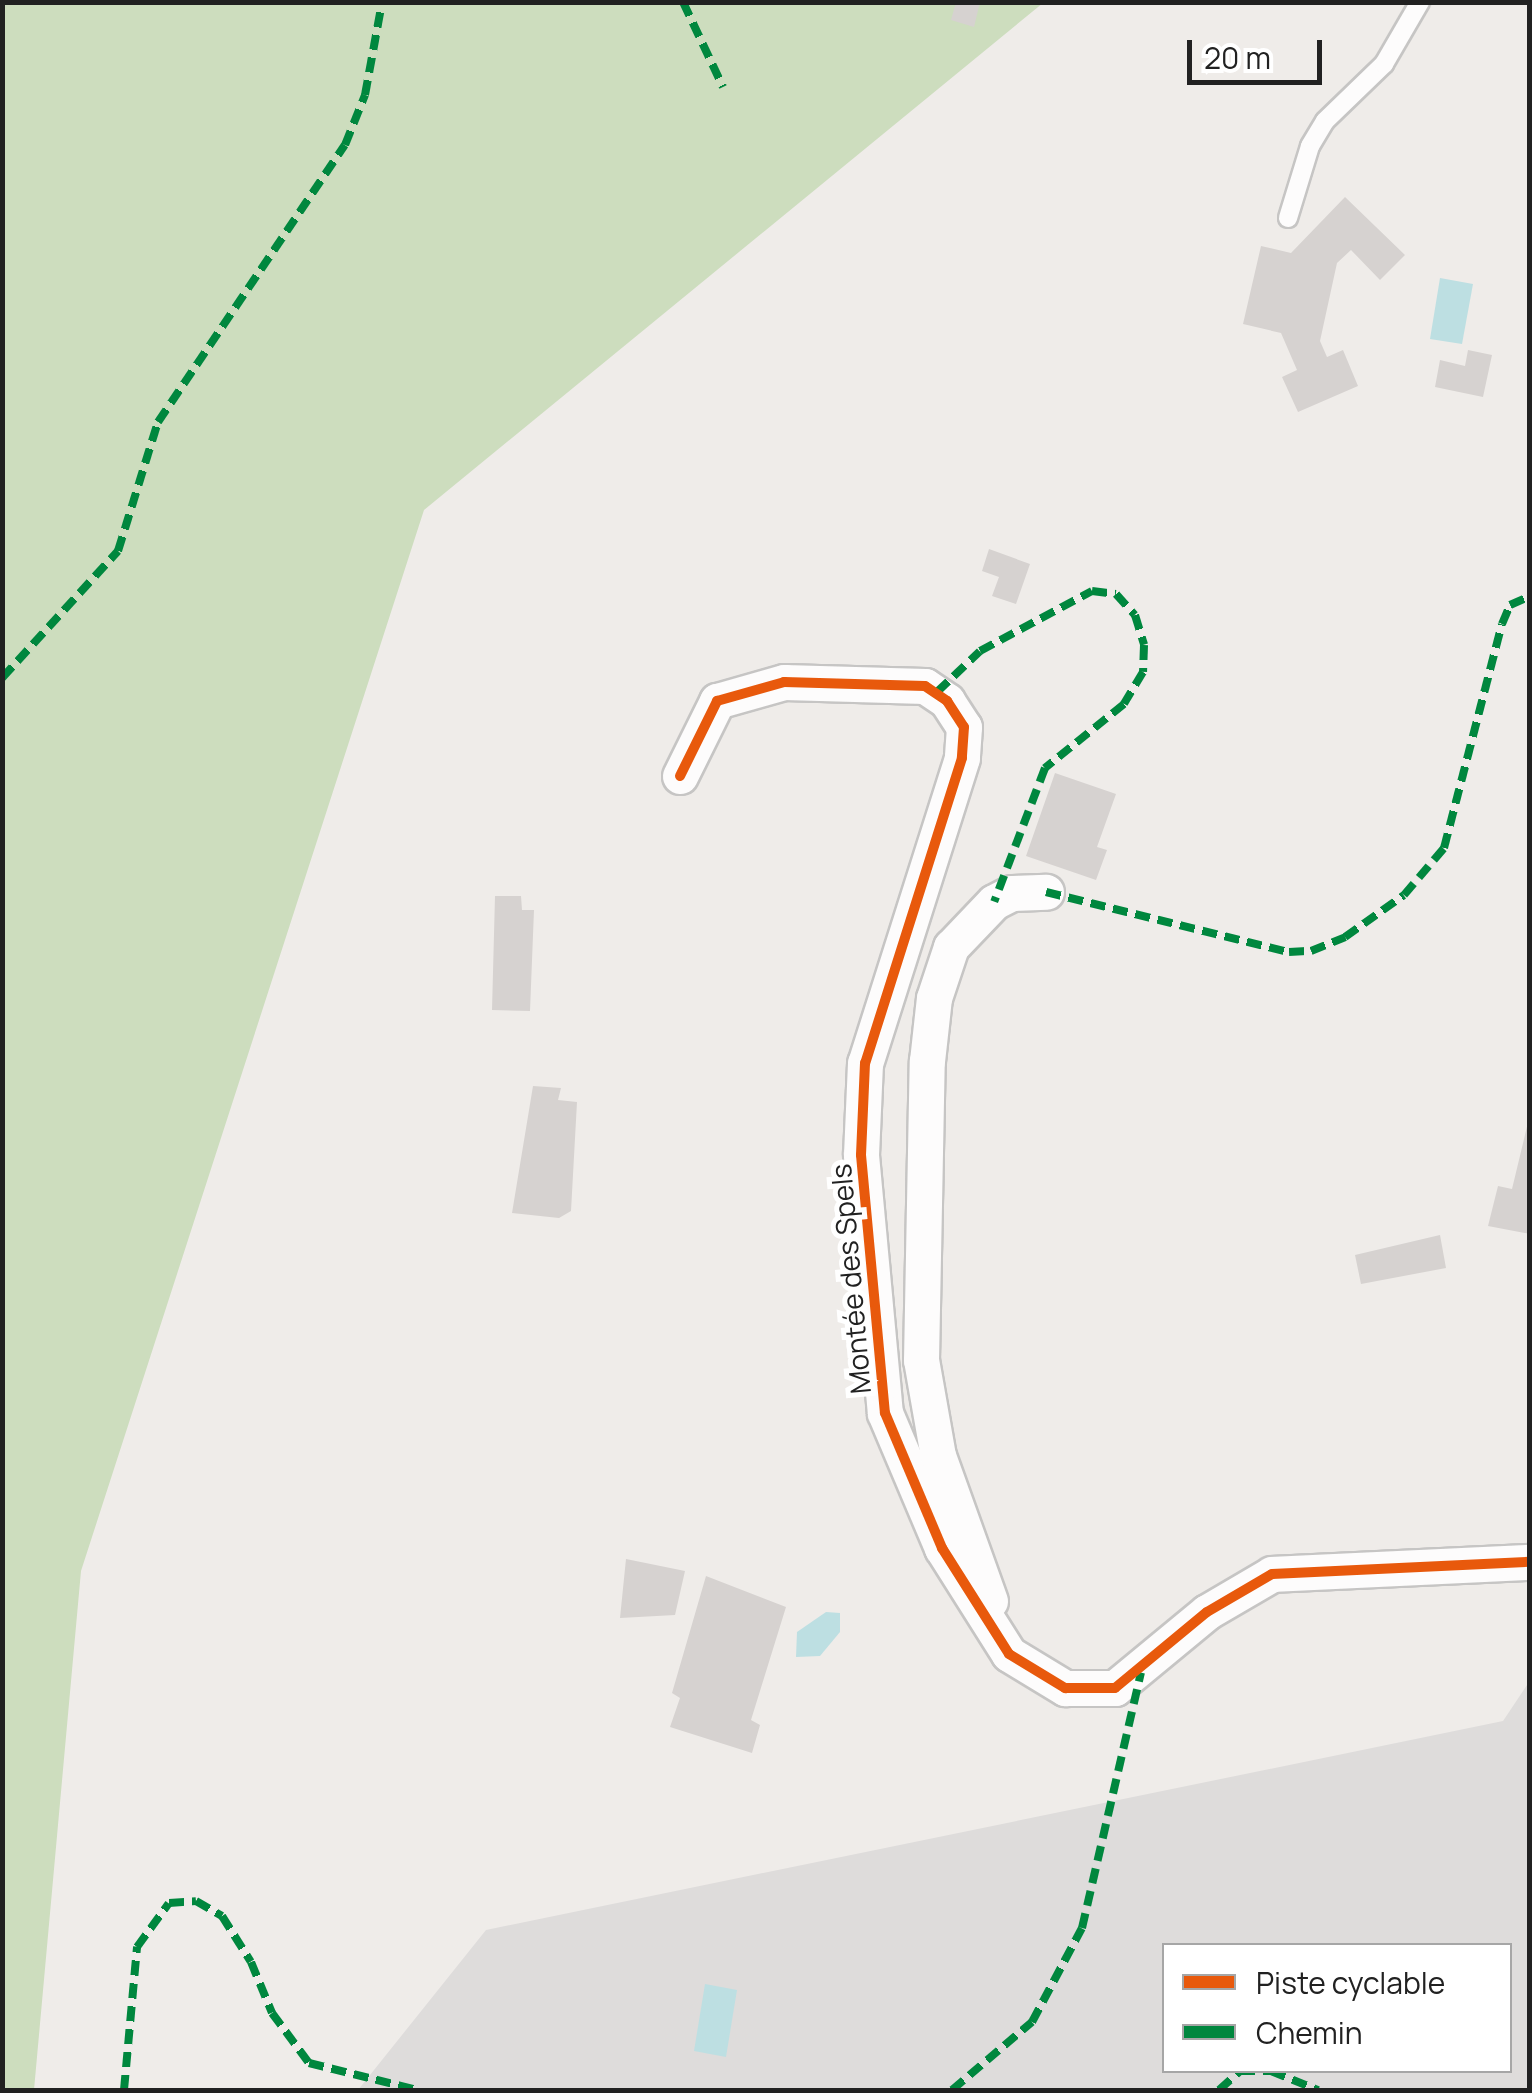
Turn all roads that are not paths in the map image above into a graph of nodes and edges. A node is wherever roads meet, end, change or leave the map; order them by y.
1 (1420, 2) edge
2 (1288, 218) dead end
3 (680, 776) dead end
4 (1046, 892) dead end
5 (1530, 1562) edge
6 (1008, 1654) junction

1 - 2 lane
3 - 6 street, Montée des Spels
4 - 6 street
5 - 6 street, Montée des Spels

